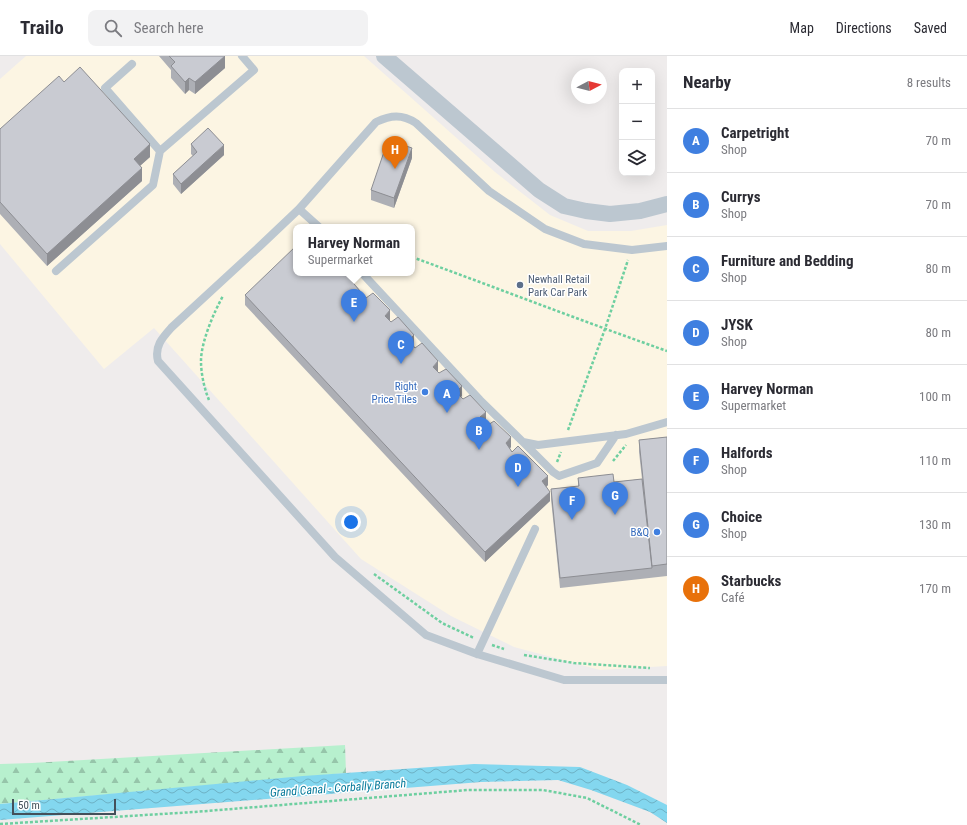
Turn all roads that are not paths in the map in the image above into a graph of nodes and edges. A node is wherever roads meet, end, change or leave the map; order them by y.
1 (242, 56) edge
2 (384, 56) edge
3 (132, 64) dead end
4 (160, 151) junction
5 (667, 204) edge
6 (299, 209) junction
7 (316, 224) edge
8 (667, 246) edge
9 (56, 271) dead end
10 (365, 276) edge
11 (667, 422) edge
12 (616, 436) junction
13 (523, 442) junction
14 (536, 529) dead end
15 (477, 654) junction
16 (667, 680) edge

1 - 4 lane
2 - 5 street
3 - 4 lane
4 - 9 lane
6 - 7 lane
6 - 8 lane
6 - 15 lane
10 - 13 lane
11 - 12 lane
12 - 13 lane
12 - 13 lane
14 - 15 lane
15 - 16 lane

